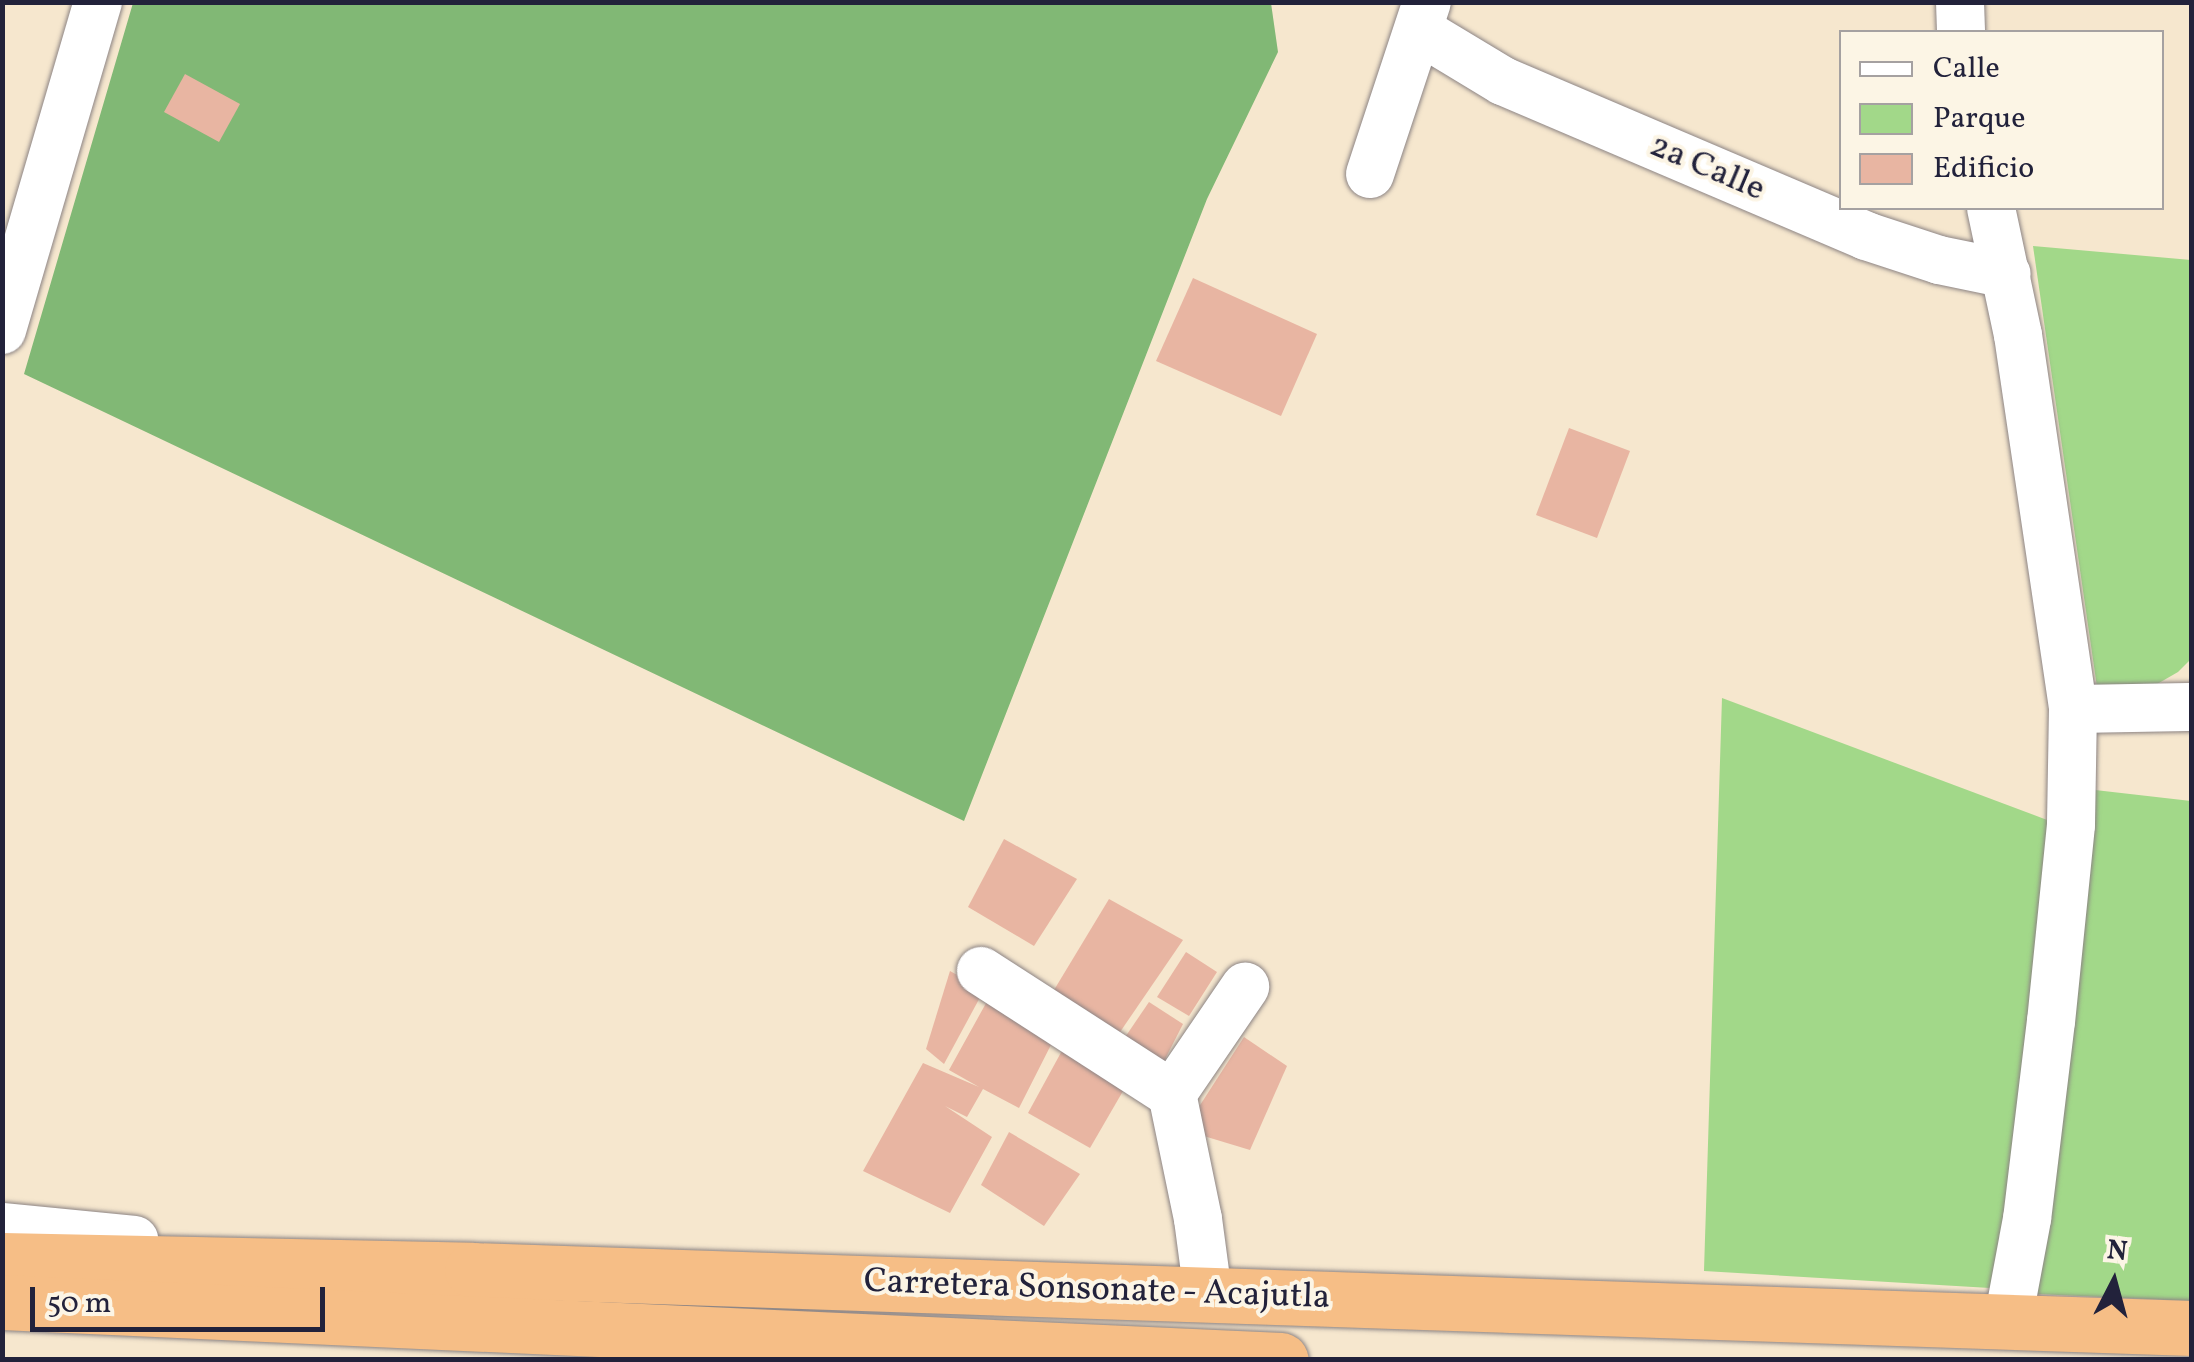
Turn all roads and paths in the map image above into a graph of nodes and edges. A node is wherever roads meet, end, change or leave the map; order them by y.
1 (98, 2) edge
2 (1960, 2) edge
3 (1423, 17) edge
4 (1961, 30) edge
5 (1370, 174) dead end
6 (1991, 210) edge
7 (2008, 274) junction
8 (3, 328) edge
9 (2192, 707) edge
10 (2073, 710) junction
11 (981, 972) dead end
12 (1244, 987) dead end
13 (1172, 1094) junction
14 (2, 1227) edge
15 (2, 1260) edge
16 (472, 1270) junction
17 (1208, 1294) junction
18 (2, 1302) edge
19 (2008, 1321) junction
20 (2192, 1328) edge
21 (1153, 1357) edge
22 (1281, 1360) edge

1 - 8 street
2 - 4 street
3 - 5 street
3 - 7 street, 2a Calle
6 - 7 street
7 - 10 street
9 - 10 street
10 - 19 street
11 - 13 street
12 - 13 street
13 - 17 street
14 - 16 street
15 - 16 highway, Carretera Sonsonate - Acajutla
16 - 17 highway, Carretera Sonsonate - Acajutla
17 - 19 highway, Carretera Sonsonate - Acajutla
18 - 21 highway, Carretera Sonsonate - Acajutla
19 - 20 highway, Carretera Sonsonate - Acajutla
21 - 22 highway, Carretera Sonsonate - Acajutla

